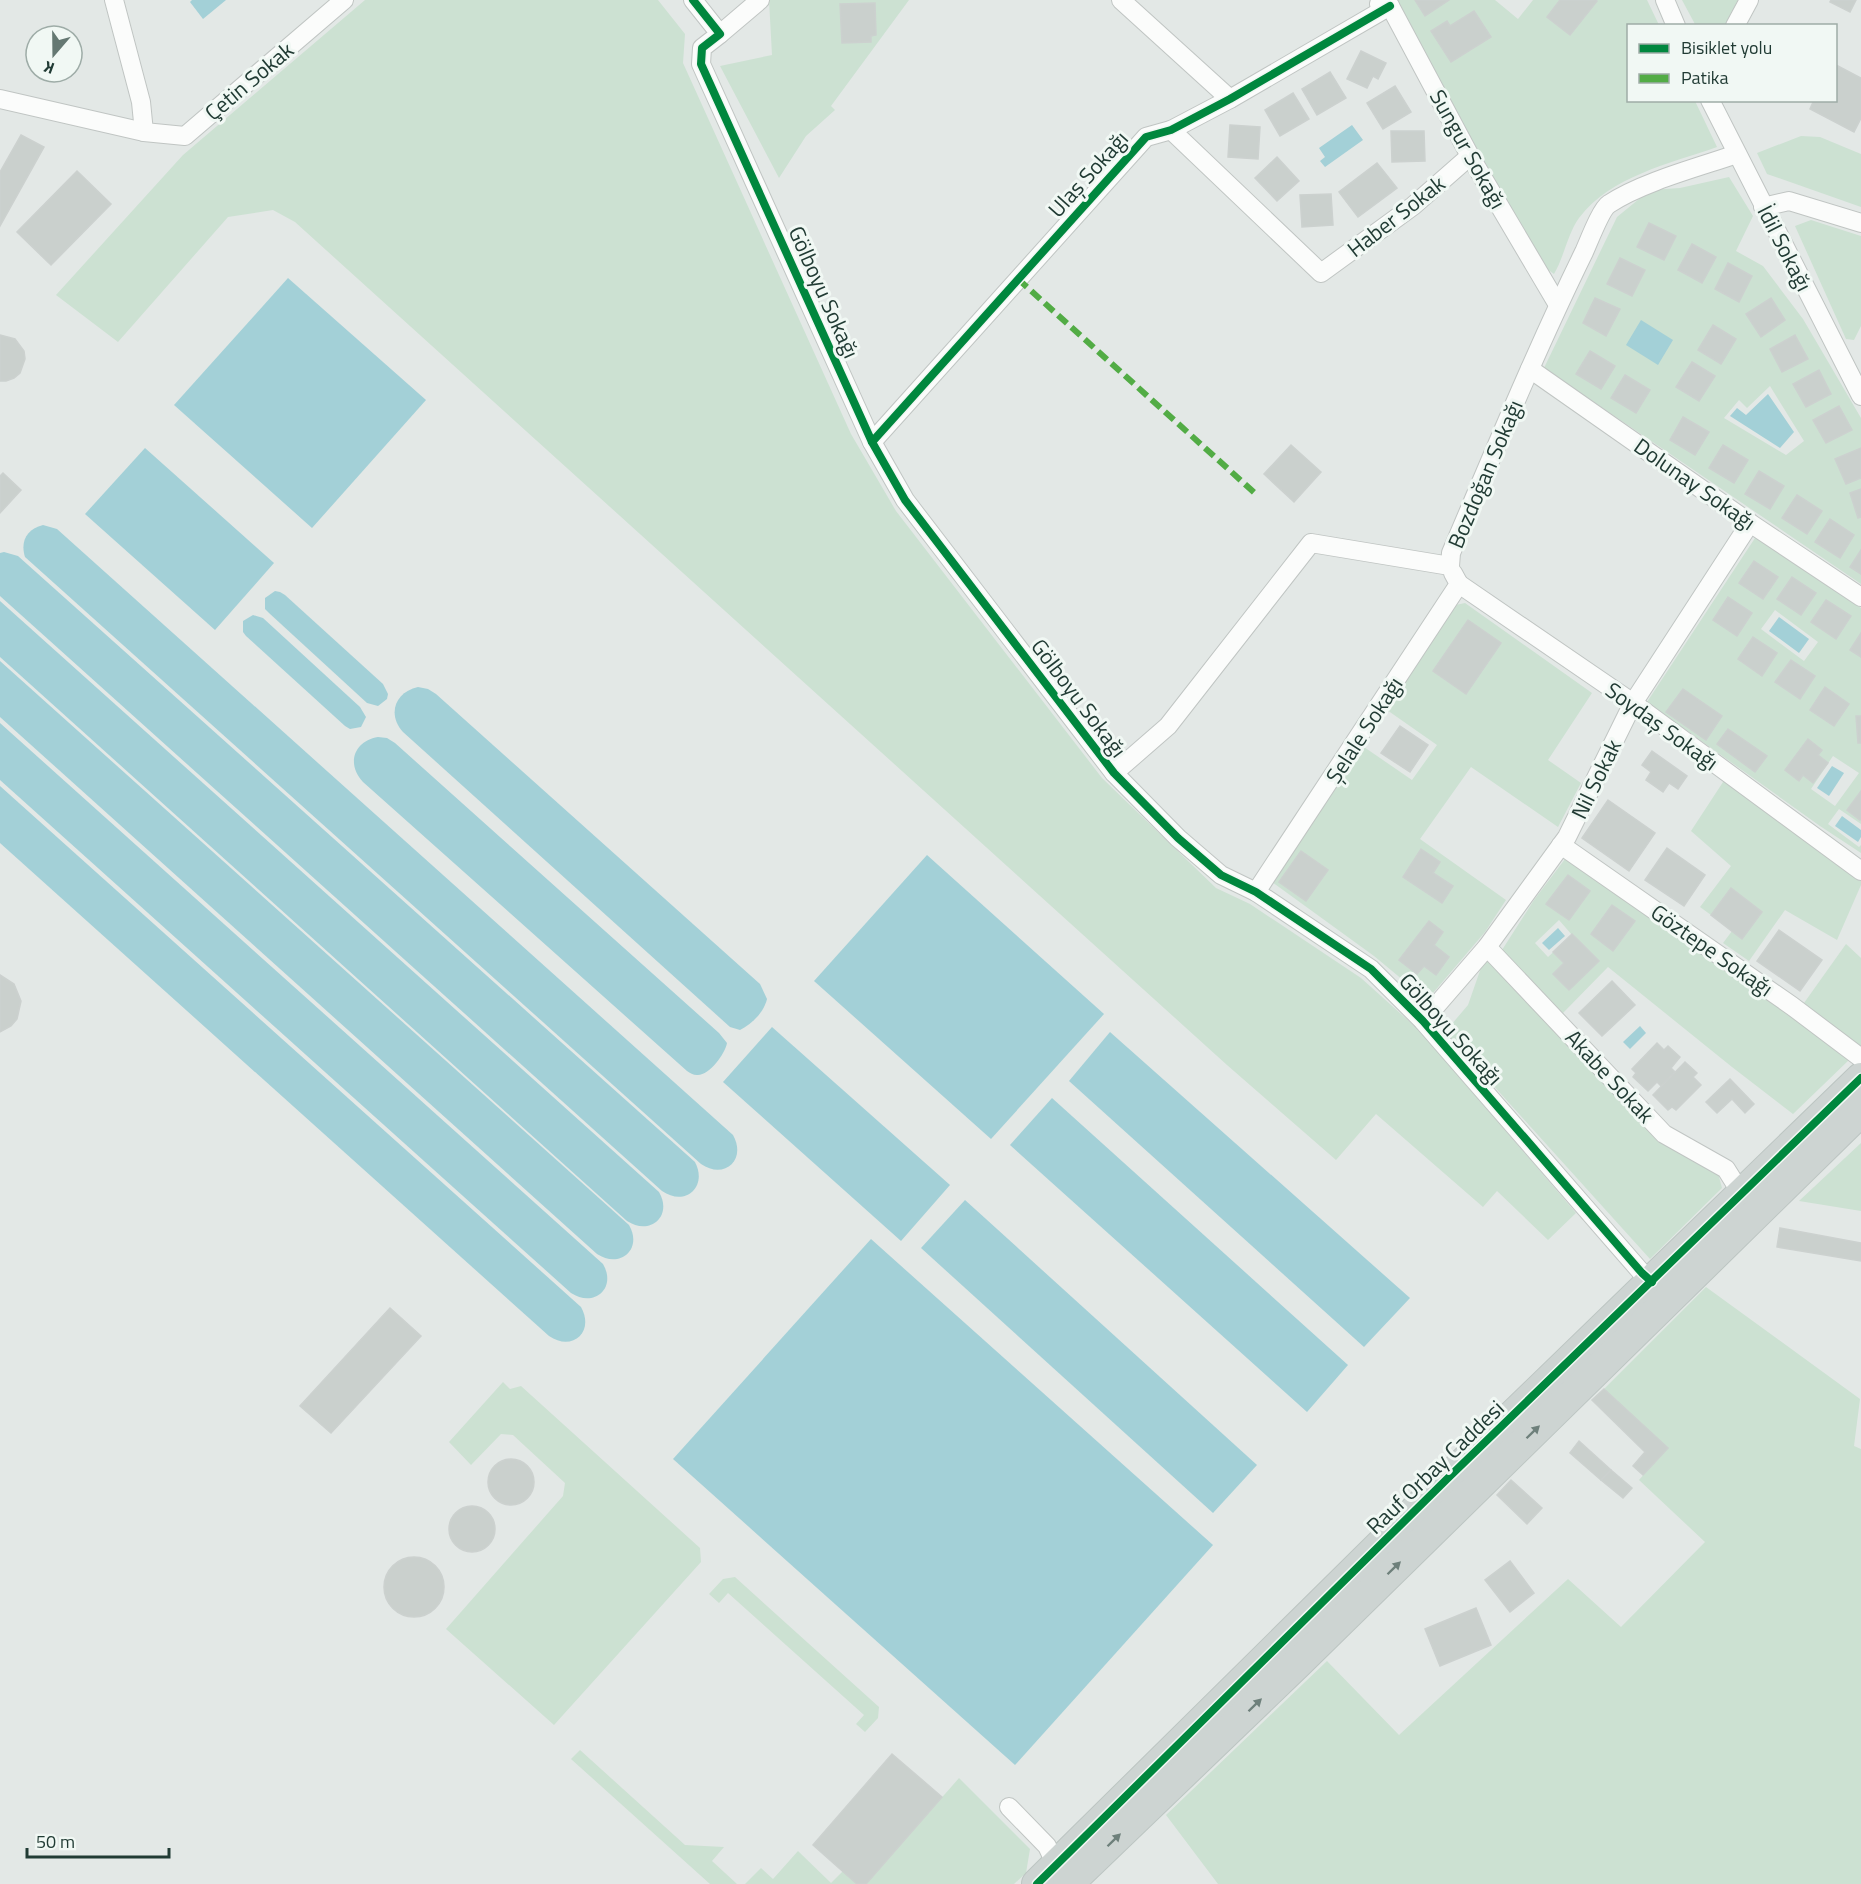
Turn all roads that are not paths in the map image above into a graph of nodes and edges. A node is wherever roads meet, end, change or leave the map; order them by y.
1 (114, 0) edge
2 (344, 0) edge
3 (693, 0) edge
4 (760, 0) edge
5 (1120, 0) edge
6 (1665, 0) edge
7 (1749, 0) edge
8 (1383, 3) edge
9 (1675, 24) edge
10 (1736, 24) edge
11 (720, 34) junction
12 (0, 99) edge
13 (1230, 99) junction
14 (1711, 102) edge
15 (1171, 130) junction
16 (144, 132) junction
17 (1737, 154) junction
18 (1470, 156) junction
19 (1764, 207) junction
20 (1861, 223) edge
21 (1558, 305) junction
22 (1861, 363) edge
23 (1530, 369) junction
24 (1857, 388) edge
25 (872, 442) junction
26 (1750, 523) junction
27 (1449, 566) junction
28 (1459, 584) junction
29 (1861, 597) edge
30 (1633, 703) junction
31 (1114, 773) junction
32 (1561, 845) junction
33 (1861, 872) edge
34 (1256, 892) junction
35 (1488, 947) junction
36 (1423, 1021) junction
37 (1861, 1058) edge
38 (1861, 1078) edge
39 (1861, 1111) edge
40 (1741, 1193) junction
41 (1652, 1282) junction
42 (1009, 1807) dead end
43 (1058, 1878) edge

1 - 16 street
2 - 16 street, Çetin Sokak
3 - 11 street
4 - 11 street, Gölboyu Sokağı
5 - 13 street
6 - 9 street
7 - 10 street
8 - 13 street, Ulaş Sokağı
8 - 18 street, Sungur Sokağı
11 - 25 street, Gölboyu Sokağı
12 - 16 street, Çetin Sokak
13 - 15 street, Ulaş Sokağı
14 - 17 street, İdil Sokağı
15 - 18 street, Haber Sokak
15 - 25 street, Ulaş Sokağı
17 - 19 street, İdil Sokağı
17 - 21 street, Bozdoğan Sokağı
18 - 21 street, Sungur Sokağı
19 - 20 street
19 - 24 street, İdil Sokağı
21 - 23 street, Bozdoğan Sokağı
22 - 24 street
23 - 26 street, Dolunay Sokağı
23 - 27 street, Bozdoğan Sokağı
25 - 31 street, Gölboyu Sokağı
26 - 29 street, Dolunay Sokağı
26 - 30 street, Nil Sokak
27 - 28 street
27 - 31 street, Bozdoğan Sokağı
28 - 30 street, Soydaş Sokağı
28 - 34 street, Şelale Sokağı
30 - 32 street, Nil Sokak
30 - 33 street, Soydaş Sokağı
31 - 34 street, Gölboyu Sokağı
32 - 35 street, Nil Sokak
32 - 37 street, Göztepe Sokağı
34 - 36 street, Gölboyu Sokağı
35 - 36 street, Nil Sokak
35 - 40 street, Akabe Sokak
36 - 41 street, Gölboyu Sokağı
38 - 40 main road, Rauf Orbay Caddesi
43 -> 39 main road, Rauf Orbay Caddesi
40 - 41 main road, Rauf Orbay Caddesi
41 - 43 main road, Rauf Orbay Caddesi
42 - 43 street

